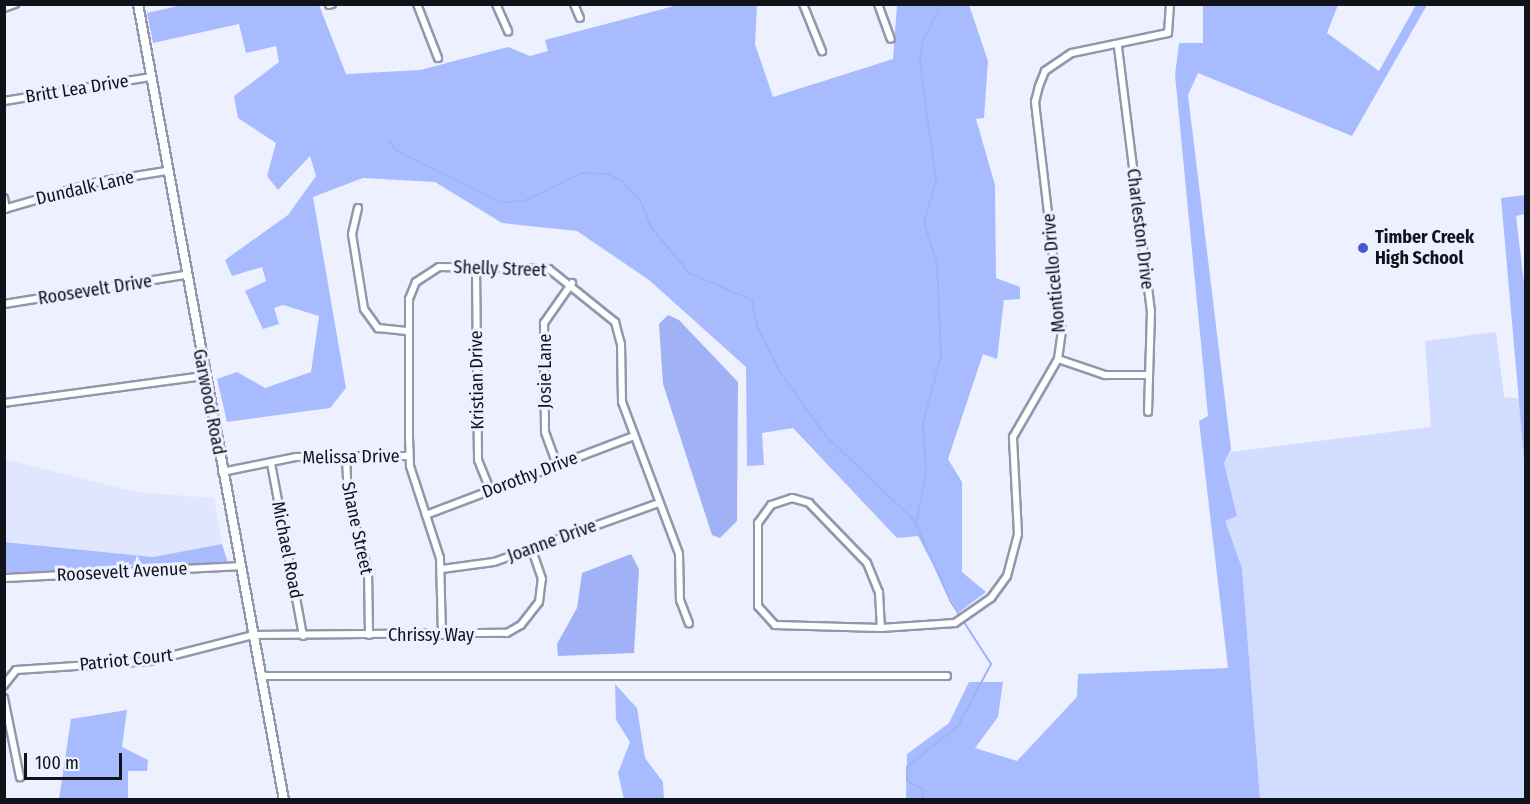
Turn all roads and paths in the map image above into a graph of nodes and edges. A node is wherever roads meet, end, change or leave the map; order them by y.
1 (15, 4) edge
2 (138, 4) edge
3 (417, 4) edge
4 (496, 4) edge
5 (574, 4) edge
6 (803, 4) edge
7 (878, 4) edge
8 (1170, 4) edge
9 (4, 8) edge
10 (580, 18) dead end
11 (508, 31) dead end
12 (891, 39) dead end
13 (1118, 47) junction
14 (822, 51) dead end
15 (438, 58) dead end
16 (150, 77) junction
17 (4, 101) edge
18 (166, 171) junction
19 (4, 198) edge
20 (358, 208) dead end
21 (5, 209) edge
22 (476, 267) junction
23 (185, 275) junction
24 (572, 283) junction
25 (4, 304) edge
26 (409, 331) junction
27 (1058, 359) junction
28 (1149, 375) junction
29 (204, 376) junction
30 (4, 403) edge
31 (1148, 412) dead end
32 (634, 436) junction
33 (346, 456) junction
34 (410, 456) junction
35 (271, 464) junction
36 (557, 465) junction
37 (222, 472) junction
38 (490, 490) junction
39 (659, 503) junction
40 (426, 515) junction
41 (531, 547) junction
42 (240, 566) junction
43 (442, 569) junction
44 (4, 578) edge
45 (689, 623) dead end
46 (881, 628) junction
47 (253, 635) junction
48 (369, 635) junction
49 (442, 635) junction
50 (303, 636) junction
51 (260, 676) junction
52 (947, 676) dead end
53 (4, 686) edge
54 (4, 698) edge
55 (20, 777) dead end
56 (284, 800) edge

1 - 9 street
2 - 16 street, Garwood Road
3 - 15 street
4 - 11 street
5 - 10 street
6 - 14 street
7 - 12 street
8 - 13 street, Monticello Drive
13 - 27 street, Monticello Drive
13 - 28 street, Charleston Drive
16 - 17 street, Britt Lea Drive
16 - 18 street, Garwood Road
18 - 21 street, Dundalk Lane
18 - 23 street, Garwood Road
19 - 21 street
20 - 26 street
22 - 24 street, Shelly Street
22 - 26 street, Shelly Street
22 - 38 street, Kristian Drive
23 - 25 street, Roosevelt Drive
23 - 29 street, Garwood Road
24 - 32 street, Shelly Street
24 - 36 street, Josie Lane
26 - 34 street, Shelly Street
27 - 28 street
27 - 46 street, Monticello Drive
28 - 31 street, Charleston Drive
29 - 30 street
29 - 37 street, Garwood Road
32 - 36 street, Dorothy Drive
32 - 39 street, Shelly Street
33 - 34 street, Melissa Drive
33 - 35 street, Melissa Drive
33 - 48 street, Shane Street
34 - 40 street, Shelly Street
35 - 37 street, Melissa Drive
35 - 50 street, Michael Road
36 - 38 street, Dorothy Drive
37 - 42 street, Garwood Road
38 - 40 street, Dorothy Drive
39 - 41 street, Joanne Drive
39 - 45 street, Shelly Street
40 - 43 street, Shelly Street
41 - 43 street, Joanne Drive
41 - 49 street, Chrissy Way
42 - 44 street, Roosevelt Avenue
42 - 47 street, Garwood Road
43 - 49 street, Shelly Street
46 - 46 street, Monticello Drive
47 - 50 street, Chrissy Way
47 - 51 street, Garwood Road
47 - 53 street, Patriot Court
48 - 49 street, Chrissy Way
48 - 50 street, Chrissy Way
51 - 52 street
51 - 56 street, Garwood Road
54 - 55 street

